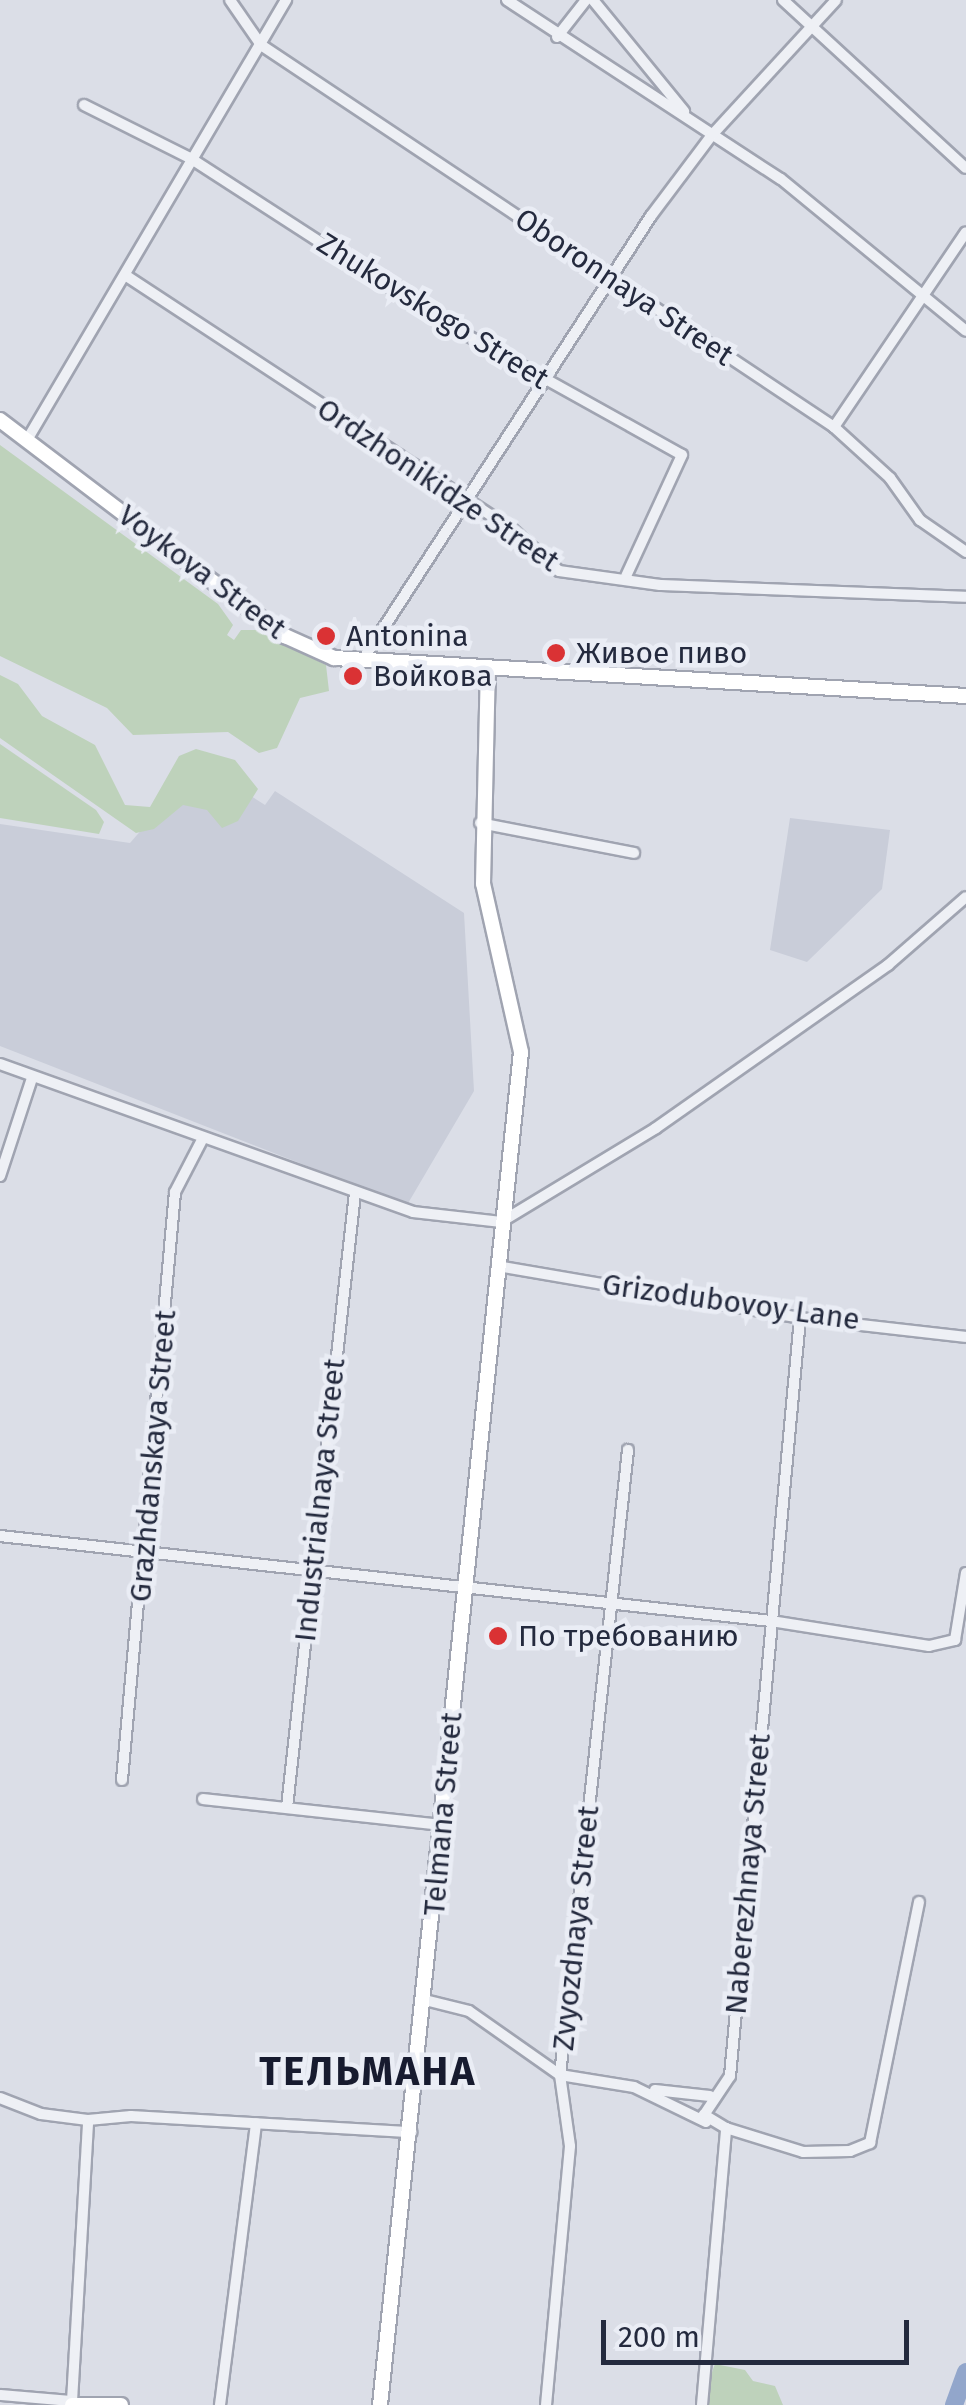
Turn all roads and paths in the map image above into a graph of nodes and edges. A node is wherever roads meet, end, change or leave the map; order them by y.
1 (230, 0) edge
2 (286, 0) edge
3 (507, 0) edge
4 (590, 0) edge
5 (783, 0) edge
6 (836, 0) edge
7 (812, 27) junction
8 (557, 37) junction
9 (261, 45) junction
10 (84, 105) dead end
11 (688, 116) junction
12 (712, 135) junction
13 (190, 158) junction
14 (966, 168) edge
15 (966, 232) edge
16 (125, 274) junction
17 (610, 277) junction
18 (923, 294) junction
19 (966, 330) edge
20 (541, 378) junction
21 (0, 420) edge
22 (834, 427) junction
23 (27, 440) junction
24 (463, 500) junction
25 (966, 552) edge
26 (626, 576) junction
27 (966, 597) edge
28 (362, 661) junction
29 (488, 670) junction
30 (966, 696) edge
31 (480, 823) junction
32 (634, 852) dead end
33 (966, 897) edge
34 (0, 1064) edge
35 (32, 1078) junction
36 (203, 1138) junction
37 (0, 1176) edge
38 (355, 1193) junction
39 (501, 1222) junction
40 (497, 1266) junction
41 (800, 1318) junction
42 (966, 1337) edge
43 (628, 1450) dead end
44 (0, 1536) edge
45 (146, 1552) junction
46 (312, 1570) junction
47 (966, 1573) edge
48 (464, 1587) junction
49 (611, 1603) junction
50 (770, 1620) junction
51 (122, 1780) dead end
52 (204, 1798) dead end
53 (287, 1807) junction
54 (442, 1825) junction
55 (919, 1902) dead end
56 (425, 2000) junction
57 (560, 2075) junction
58 (634, 2086) junction
59 (710, 2096) junction
60 (0, 2098) edge
61 (88, 2120) junction
62 (706, 2122) junction
63 (256, 2124) junction
64 (726, 2128) junction
65 (413, 2132) junction
66 (0, 2394) edge
67 (72, 2403) edge
68 (121, 2405) edge
69 (220, 2405) edge
70 (380, 2405) edge
71 (546, 2405) edge
72 (702, 2405) edge

1 - 9 street
2 - 9 street
3 - 8 street
4 - 8 street
4 - 11 street
5 - 7 street
6 - 7 street
7 - 12 street
7 - 14 street
8 - 11 street
9 - 13 street
9 - 17 street, Oboronnaya Street
10 - 13 street, Zhukovskogo Street
11 - 12 street
12 - 17 street
12 - 18 street
13 - 16 street
13 - 20 street, Zhukovskogo Street
15 - 18 street
16 - 23 street
16 - 24 street, Ordzhonikidze Street
17 - 20 street
17 - 22 street, Oboronnaya Street
18 - 19 street
18 - 22 street
20 - 24 street
20 - 26 street, Zhukovskogo Street
21 - 23 street, Voykova Street
22 - 25 street, Oboronnaya Street
23 - 28 street, Voykova Street
24 - 26 street, Ordzhonikidze Street
24 - 28 street
26 - 27 street, Ordzhonikidze Street
28 - 29 street, Voykova Street
29 - 30 street, Voykova Street
29 - 31 street, Telmana Street
31 - 32 street
31 - 39 street, Telmana Street
33 - 39 street
34 - 35 street
35 - 36 street
35 - 37 street
36 - 38 street
36 - 45 street, Grazhdanskaya Street
38 - 39 street
38 - 46 street, Industrialnaya Street
39 - 40 street, Telmana Street
40 - 41 street, Grizodubovoy Lane
40 - 48 street, Telmana Street
41 - 42 street, Grizodubovoy Lane
41 - 50 street, Naberezhnaya Street
43 - 49 street, Zvyozdnaya Street
44 - 45 street
45 - 46 street
45 - 51 street, Grazhdanskaya Street
46 - 48 street
46 - 53 street, Industrialnaya Street
47 - 50 street
48 - 49 street
48 - 54 street, Telmana Street
49 - 50 street
49 - 57 street, Zvyozdnaya Street
50 - 59 street, Naberezhnaya Street
52 - 53 street
53 - 54 street
54 - 56 street, Telmana Street
55 - 64 street
56 - 57 street
56 - 65 street, Telmana Street
57 - 58 street
57 - 71 street, Zvyozdnaya Street
58 - 59 street
58 - 62 street
59 - 62 street, Naberezhnaya Street
60 - 61 street
61 - 63 street
61 - 67 street
62 - 64 street
63 - 65 street
63 - 69 street
64 - 72 street
65 - 70 street, Telmana Street
66 - 67 street
67 - 68 street

